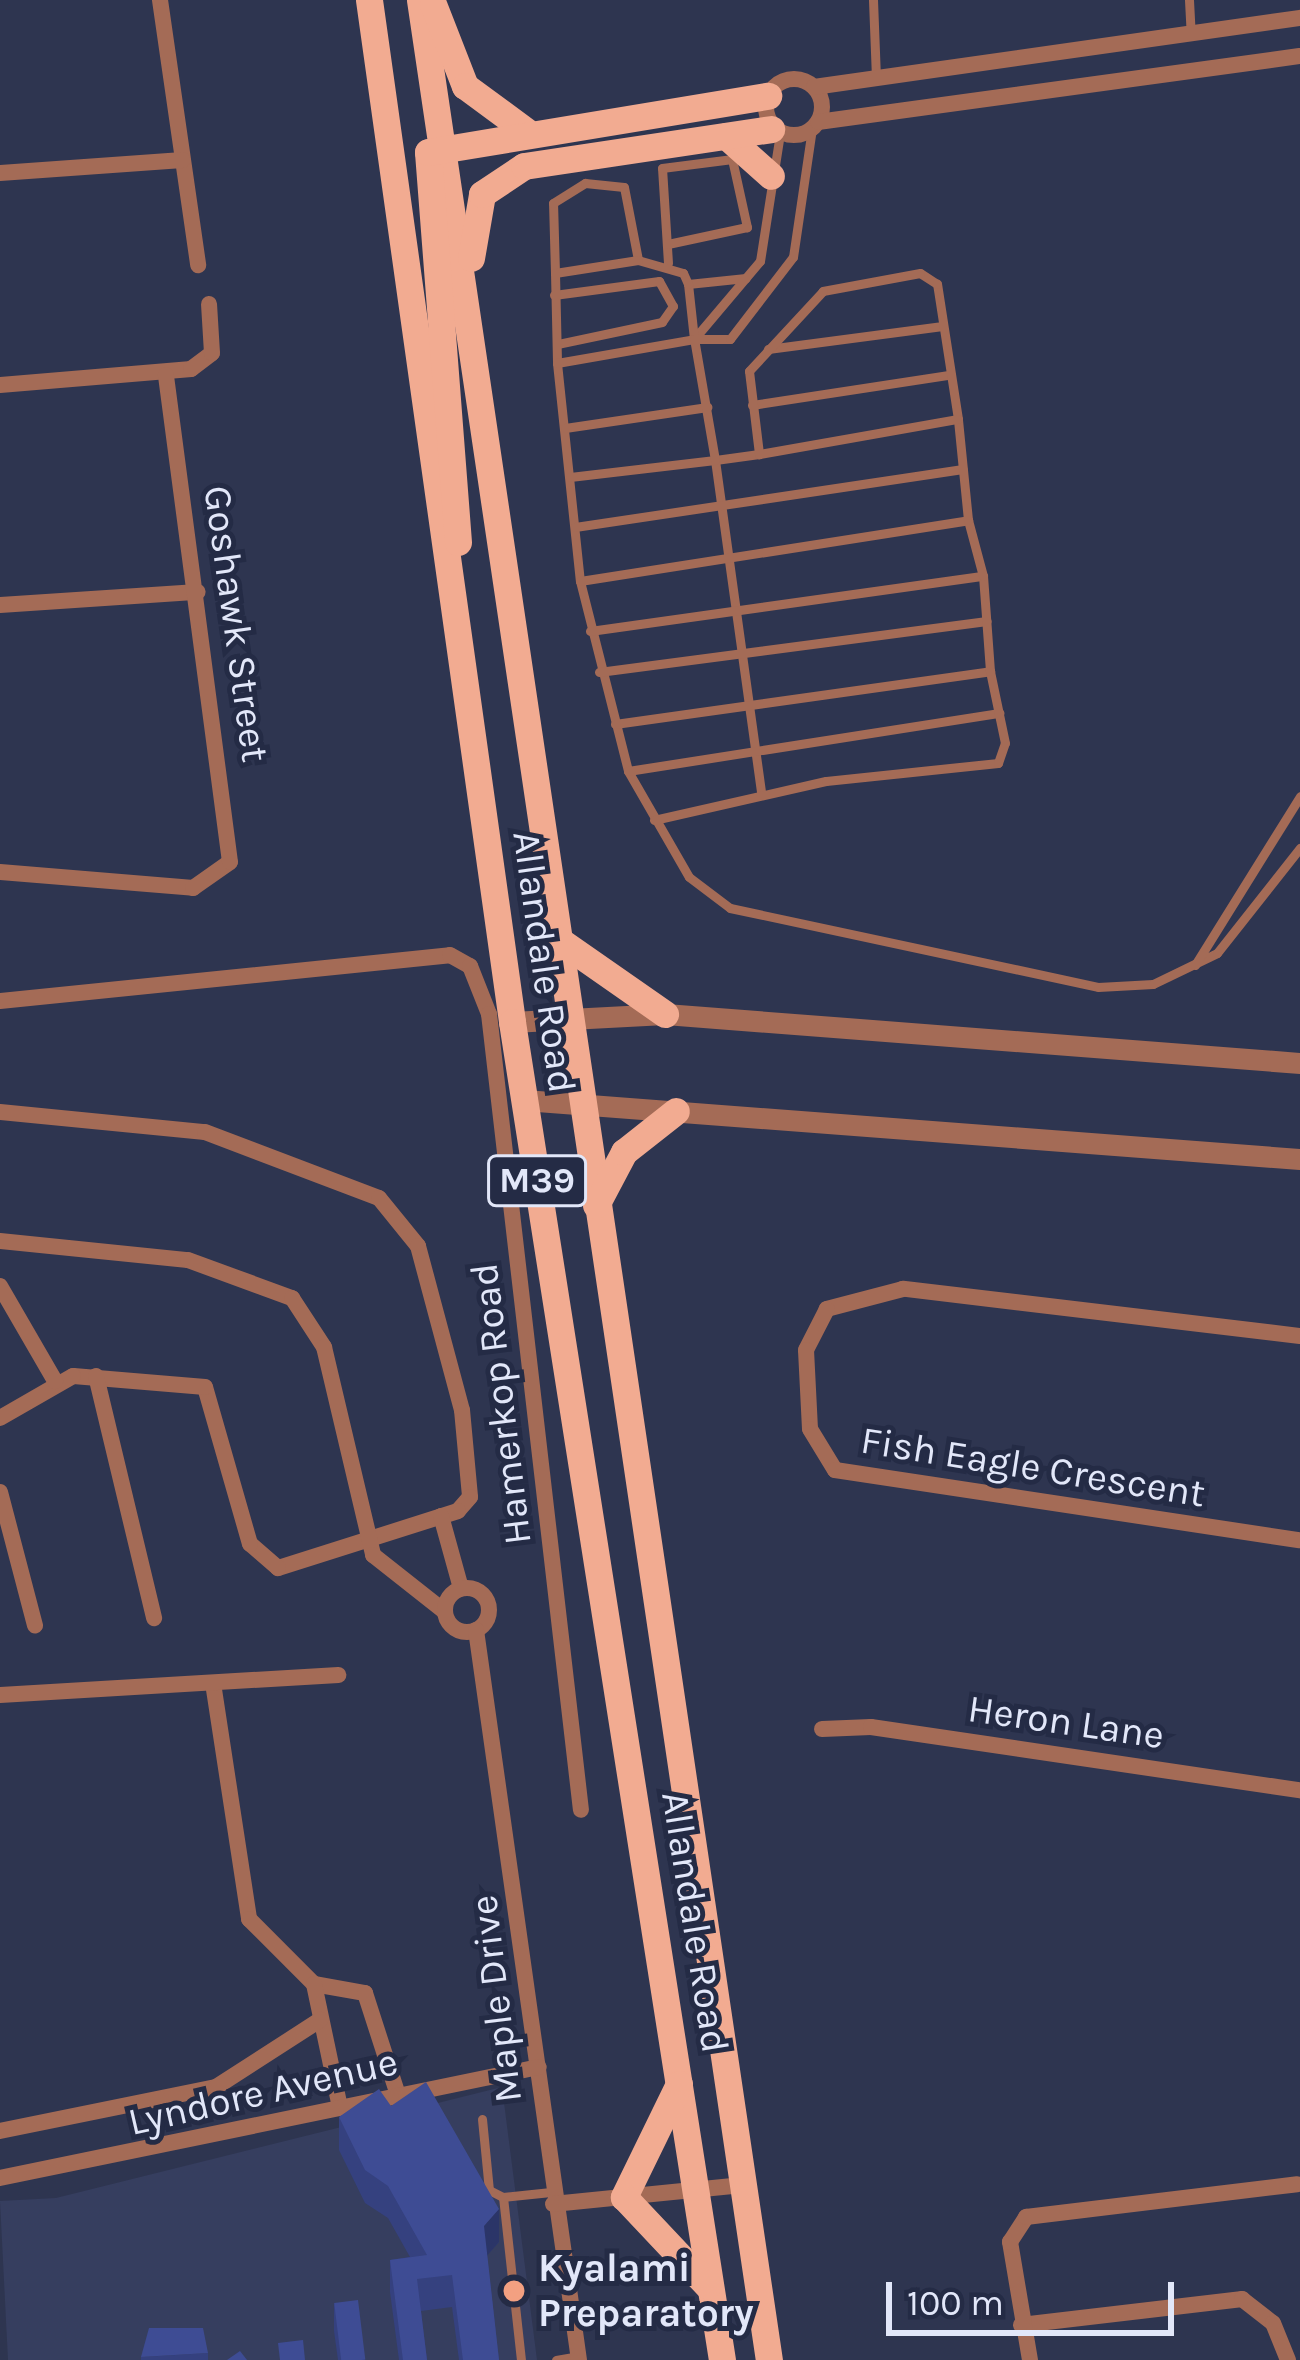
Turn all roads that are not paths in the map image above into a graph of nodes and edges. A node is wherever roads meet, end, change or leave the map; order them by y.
1 (160, 0) edge
2 (369, 0) edge
3 (419, 0) edge
4 (431, 0) edge
5 (873, 0) edge
6 (1189, 0) edge
7 (1300, 18) edge
8 (1191, 35) junction
9 (1300, 56) edge
10 (876, 84) junction
11 (814, 87) junction
12 (768, 96) junction
13 (815, 126) junction
14 (776, 131) junction
15 (529, 132) junction
16 (726, 136) junction
17 (441, 145) junction
18 (183, 160) junction
19 (0, 173) edge
20 (771, 176) junction
21 (668, 244) junction
22 (638, 260) junction
23 (668, 262) junction
24 (198, 265) dead end
25 (555, 273) junction
26 (746, 278) junction
27 (688, 284) junction
28 (554, 295) junction
29 (209, 304) dead end
30 (942, 326) junction
31 (694, 339) junction
32 (558, 344) junction
33 (767, 349) junction
34 (557, 363) junction
35 (166, 375) junction
36 (949, 375) junction
37 (476, 380) junction
38 (0, 385) edge
39 (752, 405) junction
40 (707, 407) junction
41 (958, 419) junction
42 (565, 428) junction
43 (759, 454) junction
44 (715, 460) junction
45 (963, 469) junction
46 (570, 477) junction
47 (719, 507) junction
48 (968, 520) junction
49 (575, 527) junction
50 (724, 559) junction
51 (982, 576) junction
52 (580, 581) junction
53 (198, 592) junction
54 (0, 605) edge
55 (734, 607) junction
56 (987, 621) junction
57 (457, 630) junction
58 (590, 631) junction
59 (740, 651) junction
60 (990, 671) junction
61 (598, 672) junction
62 (747, 700) junction
63 (999, 713) junction
64 (614, 724) junction
65 (753, 748) junction
66 (628, 771) junction
67 (761, 793) junction
68 (1300, 796) edge
69 (1289, 814) junction
70 (654, 820) junction
71 (1300, 821) edge
72 (1270, 845) junction
73 (1300, 848) edge
74 (1291, 860) junction
75 (0, 872) edge
76 (556, 938) junction
77 (1192, 970) junction
78 (0, 1000) edge
79 (665, 1014) junction
80 (568, 1020) junction
81 (512, 1022) junction
82 (1300, 1063) edge
83 (524, 1100) junction
84 (579, 1104) junction
85 (0, 1112) edge
86 (676, 1112) junction
87 (1300, 1160) edge
88 (596, 1205) junction
89 (0, 1241) edge
90 (0, 1286) edge
91 (1300, 1336) edge
92 (96, 1376) junction
93 (55, 1381) junction
94 (0, 1418) edge
95 (0, 1492) edge
96 (441, 1516) junction
97 (1300, 1540) edge
98 (368, 1541) junction
99 (461, 1588) junction
100 (444, 1611) junction
101 (154, 1618) dead end
102 (35, 1625) dead end
103 (476, 1630) junction
104 (338, 1675) dead end
105 (213, 1683) junction
106 (0, 1696) edge
107 (822, 1729) dead end
108 (1300, 1790) edge
109 (580, 1810) dead end
110 (314, 1984) junction
111 (320, 2020) junction
112 (539, 2067) junction
113 (681, 2080) junction
114 (398, 2095) junction
115 (340, 2107) junction
116 (482, 2119) dead end
117 (0, 2131) edge
118 (0, 2178) edge
119 (1299, 2182) edge
120 (745, 2185) junction
121 (697, 2190) junction
122 (503, 2197) junction
123 (624, 2197) junction
124 (552, 2198) junction
125 (712, 2291) junction
126 (1021, 2325) junction
127 (579, 2358) edge
128 (521, 2360) edge
129 (556, 2360) edge
130 (722, 2360) edge
131 (770, 2360) edge
132 (1030, 2360) edge
133 (1288, 2360) edge

1 - 18 street
2 - 57 main road, Allandale Road / M39
3 - 17 main road, Allandale Road / M39
4 - 15 main road
5 - 10 lane
6 - 8 lane
7 - 8 street
8 - 10 street
9 - 13 street
10 - 11 street
11 - 12 street
11 - 13 street
12 - 14 street
12 - 15 main road
13 - 14 street
13 - 31 lane
14 - 16 main road
14 - 20 lane
15 - 17 main road
16 - 20 main road
16 - 37 main road
17 - 37 main road, Allandale Road / M39
17 - 57 main road
18 - 19 street
18 - 24 street
20 - 26 lane
21 - 21 lane
21 - 23 lane
22 - 23 lane
22 - 25 lane
22 - 25 lane
23 - 27 lane
25 - 28 lane
26 - 27 lane
26 - 31 lane
27 - 31 lane
28 - 32 lane
28 - 32 lane
29 - 35 street
30 - 33 lane
30 - 33 lane
30 - 36 lane
31 - 34 lane
31 - 40 lane
32 - 34 lane
33 - 39 lane
34 - 42 lane
35 - 38 street
35 - 53 street, Goshawk Street
36 - 39 lane
36 - 41 lane
37 - 76 main road, Allandale Road / M39
39 - 43 lane
40 - 42 lane
40 - 44 lane
41 - 43 lane
41 - 45 lane
42 - 46 lane
43 - 44 lane
44 - 46 lane
44 - 47 lane
45 - 47 lane
45 - 48 lane
46 - 49 lane
47 - 49 lane
47 - 50 lane
48 - 50 lane
48 - 51 lane
49 - 52 lane
50 - 52 lane
50 - 55 lane
51 - 55 lane
51 - 56 lane
52 - 58 lane
53 - 54 street
53 - 75 street, Goshawk Street
55 - 58 lane
55 - 59 lane
56 - 59 lane
56 - 60 lane
57 - 81 main road, Allandale Road / M39
58 - 61 lane
59 - 61 lane
59 - 62 lane
60 - 62 lane
60 - 63 lane
61 - 64 lane
62 - 64 lane
62 - 65 lane
63 - 65 lane
63 - 67 lane
64 - 66 lane
65 - 66 lane
65 - 67 lane
66 - 70 lane
67 - 70 lane
68 - 69 lane
69 - 71 lane
69 - 72 lane
70 - 77 lane
72 - 74 lane
72 - 77 lane
73 - 74 lane
74 - 77 lane
76 - 79 main road
76 - 80 main road, Allandale Road / M39
78 - 109 street, Hamerkop Road
79 - 80 street
79 - 82 street
80 - 81 street
80 - 84 main road, Allandale Road / M39
81 - 83 main road, Allandale Road / M39
83 - 84 street
83 - 113 main road, Allandale Road / M39
84 - 86 street
84 - 88 main road, Allandale Road / M39
85 - 96 street
86 - 87 street
86 - 88 main road
88 - 120 main road, Allandale Road / M39
89 - 98 street
90 - 93 street
91 - 97 street, Fish Eagle Crescent
92 - 93 street
92 - 98 street
92 - 101 street
93 - 94 street
95 - 102 street
96 - 98 street
96 - 99 street
98 - 100 street
99 - 100 street
99 - 103 street, Maple Drive
100 - 103 street
103 - 112 street, Maple Drive
104 - 105 street
105 - 106 street
105 - 110 street
107 - 108 street, Heron Lane
110 - 111 street
110 - 114 street
111 - 115 street
111 - 117 street
112 - 114 street, Lyndore Avenue
112 - 124 street, Maple Drive
113 - 121 main road, Allandale Road / M39
113 - 123 main road
114 - 115 street, Lyndore Avenue
115 - 118 street, Lyndore Avenue
116 - 122 lane
119 - 126 street
120 - 121 street
120 - 131 main road, Allandale Road / M39
121 - 123 street
121 - 125 main road, Allandale Road / M39
122 - 124 lane
122 - 128 lane
123 - 124 street
123 - 125 main road
124 - 127 street, Maple Drive
125 - 130 main road, Allandale Road / M39
126 - 132 street
126 - 133 street
127 - 129 lane

